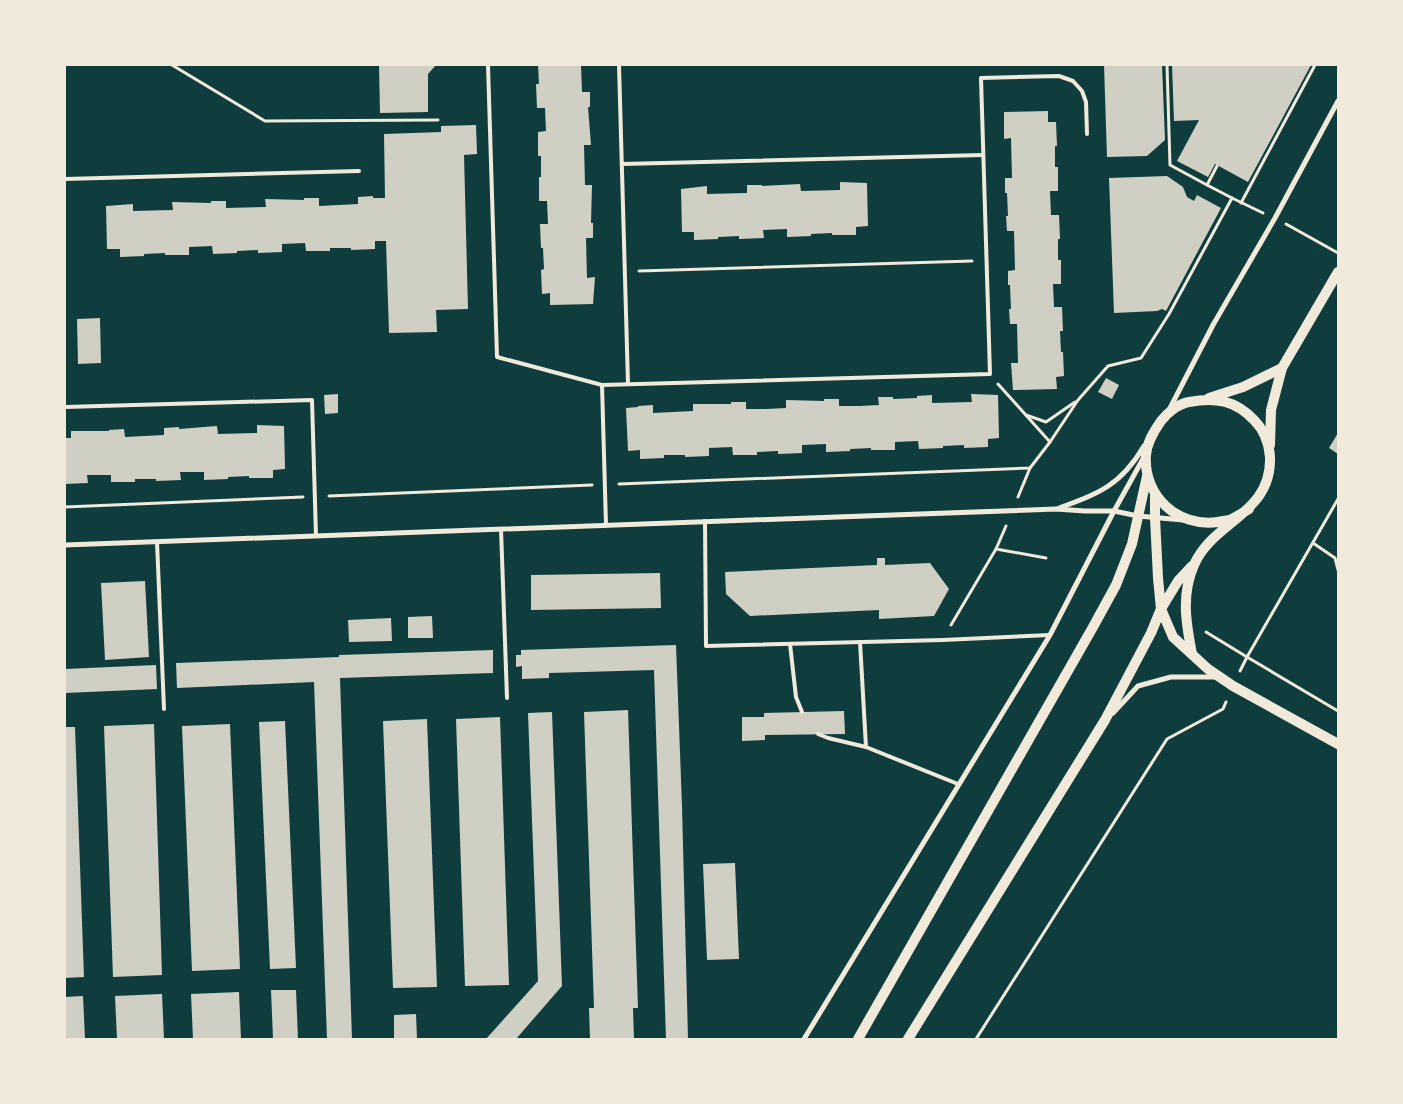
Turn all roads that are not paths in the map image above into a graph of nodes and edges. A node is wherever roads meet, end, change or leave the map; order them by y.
1 (488, 65) edge
2 (619, 65) edge
3 (1338, 101) edge
4 (1088, 134) dead end
5 (984, 155) junction
6 (622, 164) junction
7 (359, 170) dead end
8 (65, 179) edge
9 (1338, 272) edge
10 (1282, 368) junction
11 (628, 384) junction
12 (602, 385) junction
13 (1205, 399) junction
14 (65, 407) edge
15 (1166, 415) junction
16 (1152, 433) junction
17 (1269, 448) junction
18 (1146, 454) junction
19 (1147, 476) junction
20 (1155, 494) junction
21 (1056, 509) junction
22 (1249, 509) junction
23 (1114, 511) junction
24 (1138, 516) junction
25 (1155, 518) junction
26 (1189, 520) junction
27 (705, 521) junction
28 (606, 525) junction
29 (501, 529) junction
30 (316, 536) junction
31 (156, 542) junction
32 (65, 545) edge
33 (1194, 564) junction
34 (1161, 609) junction
35 (1050, 635) junction
36 (860, 642) junction
37 (790, 644) junction
38 (1192, 654) junction
39 (1218, 677) junction
40 (507, 698) dead end
41 (164, 709) dead end
42 (802, 712) dead end
43 (1106, 720) junction
44 (818, 734) dead end
45 (1338, 744) edge
46 (866, 747) junction
47 (958, 784) junction
48 (804, 1039) edge
49 (858, 1039) edge
50 (908, 1039) edge

1 - 12 lane
2 - 6 lane
3 - 15 street
4 - 5 lane
5 - 6 lane
5 - 11 lane
6 - 11 lane
7 - 8 lane
9 - 10 main road
10 - 13 main road
10 - 17 main road
11 - 12 lane
12 - 28 lane
13 - 15 main road
13 - 17 main road
14 - 30 lane
15 - 16 main road
16 - 18 main road
16 - 21 street
17 - 22 main road
18 - 19 main road
18 - 23 street
19 - 20 main road
19 - 24 main road
20 - 25 main road
20 - 26 main road
21 - 23 street
21 - 27 street
22 - 26 main road
22 - 33 main road
23 - 24 street
23 - 35 street
24 - 25 street
24 - 49 main road
25 - 26 street
25 - 34 main road
27 - 28 street
27 - 37 lane
28 - 29 street
29 - 30 street
29 - 40 lane
30 - 31 street
31 - 32 street
31 - 41 lane
33 - 34 main road
33 - 38 main road
34 - 38 main road
34 - 43 main road
35 - 36 lane
35 - 47 street
36 - 37 lane
36 - 46 lane
37 - 42 lane
38 - 39 main road
39 - 43 street
39 - 45 main road
43 - 50 main road
44 - 46 lane
46 - 47 lane
47 - 48 street

